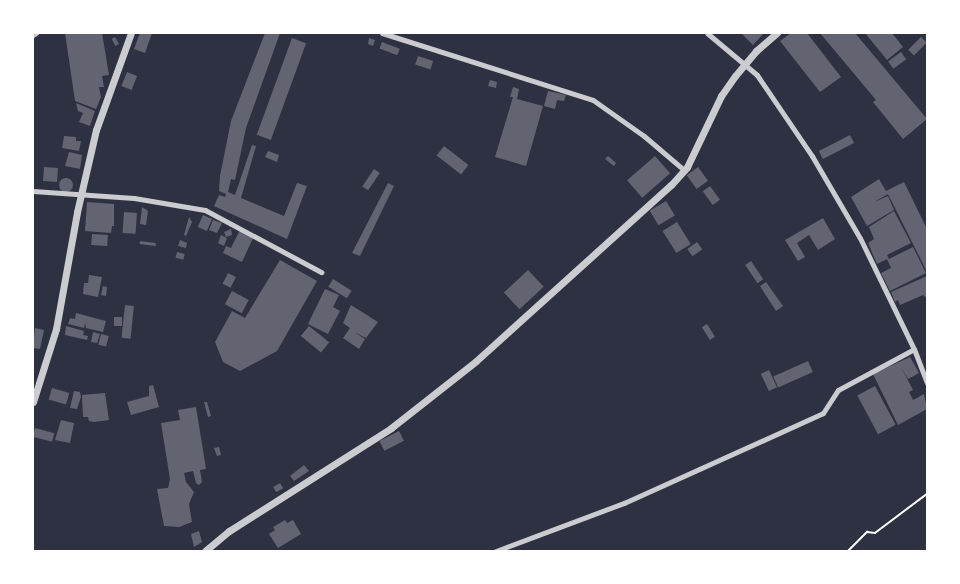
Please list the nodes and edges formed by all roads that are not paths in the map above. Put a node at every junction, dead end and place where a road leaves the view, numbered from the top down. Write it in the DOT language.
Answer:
graph roads {
  1 [pos="131,33"];
  2 [pos="382,33"];
  3 [pos="707,33"];
  4 [pos="777,33"];
  5 [pos="745,63"];
  6 [pos="684,170"];
  7 [pos="33,191"];
  8 [pos="81,195"];
  9 [pos="321,272"];
  10 [pos="914,349"];
  11 [pos="927,383"];
  12 [pos="33,402"];
  13 [pos="205,551"];
  14 [pos="496,551"];
  1 -- 8 [label="street"];
  2 -- 6 [label="street"];
  3 -- 5 [label="street"];
  4 -- 5 [label="street"];
  5 -- 6 [label="street"];
  5 -- 10 [label="street"];
  6 -- 13 [label="street"];
  7 -- 8 [label="street"];
  8 -- 9 [label="street"];
  8 -- 12 [label="street"];
  10 -- 11 [label="street"];
  10 -- 14 [label="street"];
}
